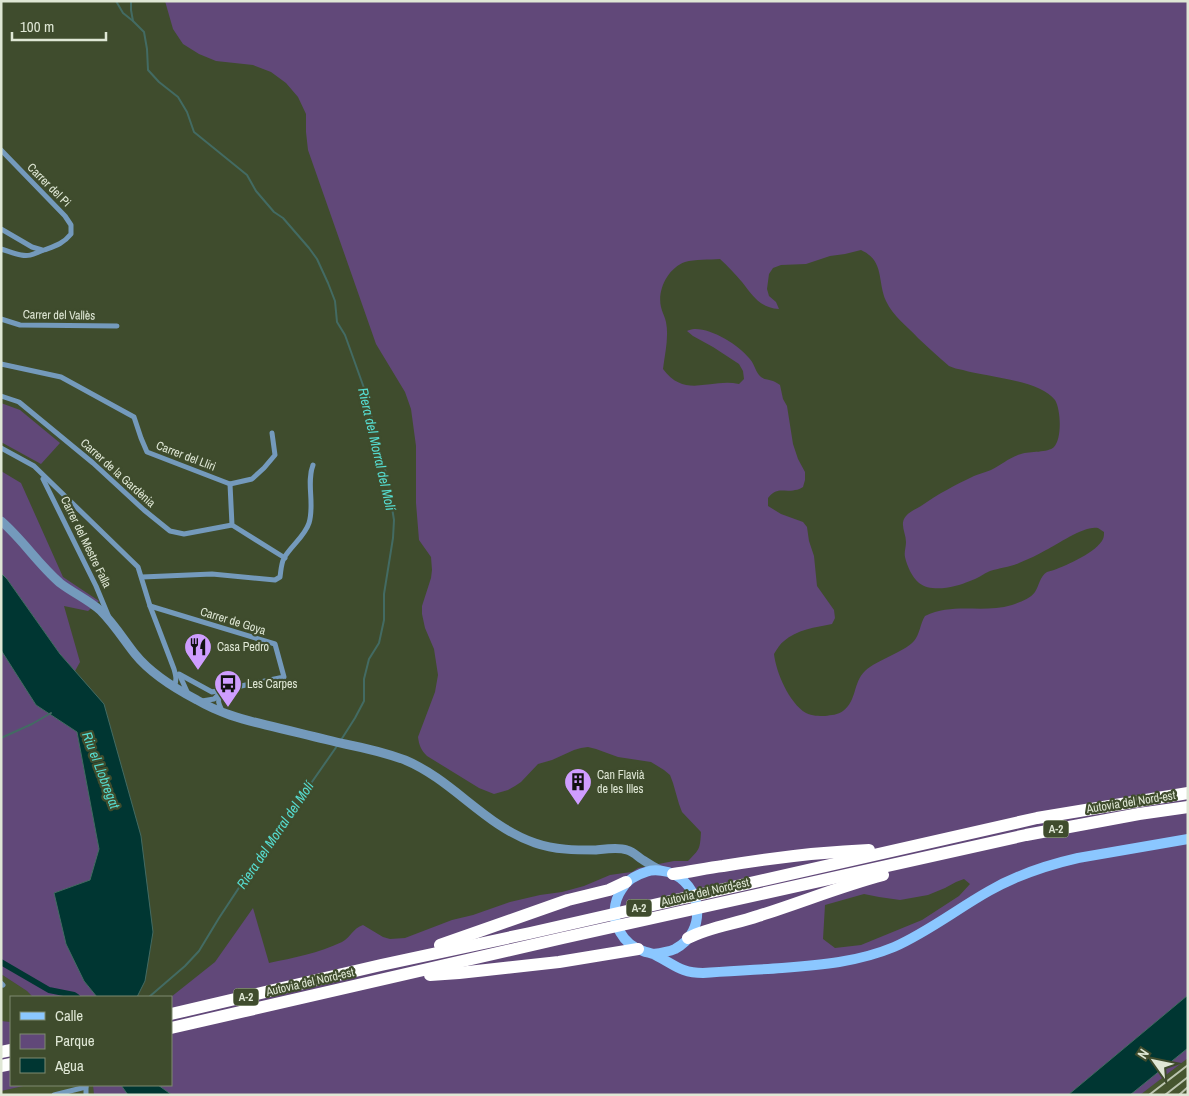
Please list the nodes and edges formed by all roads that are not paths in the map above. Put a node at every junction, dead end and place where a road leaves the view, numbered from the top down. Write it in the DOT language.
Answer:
graph roads {
  1 [pos="1,150"];
  2 [pos="1,229"];
  3 [pos="1,249"];
  4 [pos="42,250"];
  5 [pos="1,319"];
  6 [pos="117,326"];
  7 [pos="1,364"];
  8 [pos="1,396"];
  9 [pos="272,433"];
  10 [pos="1,448"];
  11 [pos="313,465"];
  12 [pos="41,474"];
  13 [pos="230,484"];
  14 [pos="1,521"];
  15 [pos="232,525"];
  16 [pos="284,558"];
  17 [pos="142,577"];
  18 [pos="150,606"];
  19 [pos="110,621"];
  20 [pos="174,669"];
  21 [pos="179,674"];
  22 [pos="174,687"];
  23 [pos="222,690"];
  24 [pos="189,696"];
  25 [pos="199,702"];
  26 [pos="224,714"];
  27 [pos="1188,793"];
  28 [pos="1188,807"];
  29 [pos="1188,839"];
  30 [pos="616,849"];
  31 [pos="896,850"];
  32 [pos="945,854"];
  33 [pos="660,870"];
  34 [pos="673,874"];
  35 [pos="630,880"];
  36 [pos="688,938"];
  37 [pos="633,945"];
  38 [pos="677,948"];
  39 [pos="653,954"];
  40 [pos="381,965"];
  41 [pos="680,969"];
  42 [pos="391,978"];
  43 [pos="172,1014"];
  44 [pos="172,1028"];
  45 [pos="86,1086"];
  46 [pos="54,1095"];
  47 [pos="86,1095"];
  1 -- 4 [label="street, Carrer del Pi"];
  2 -- 4 [label="street"];
  3 -- 4 [label="street, Carrer del Pi"];
  5 -- 6 [label="street, Carrer del Vallès"];
  7 -- 13 [label="street, Carrer del Lliri"];
  8 -- 15 [label="street, Carrer de la Gardènia"];
  9 -- 13 [label="street"];
  10 -- 12 [label="street"];
  11 -- 16 [label="street"];
  12 -- 17 [label="street"];
  12 -- 19 [label="street, Carrer del Mestre Falla"];
  13 -- 15 [label="street"];
  14 -- 19 [label="street"];
  15 -- 16 [label="street"];
  16 -- 17 [label="street"];
  17 -- 18 [label="street"];
  18 -- 20 [label="street"];
  18 -- 23 [label="street, Carrer de Goya"];
  19 -- 22 [label="street"];
  20 -- 21 [label="street"];
  20 -- 22 [label="street"];
  21 -- 23 [label="street, Carrer de Goya"];
  21 -- 24 [label="street"];
  22 -- 24 [label="street"];
  23 -- 25 [label="street, Carrer de Goya"];
  23 -- 26 [label="street"];
  24 -- 25 [label="street"];
  25 -- 26 [label="street"];
  26 -- 30 [label="street"];
  27 -- 31 [label="highway, Autovia del Nord-est / A-2"];
  28 -- 32 [label="highway, Autovia del Nord-est / A-2"];
  29 -- 41 [label="main road"];
  30 -- 33 [label="street"];
  30 -- 35 [label="street"];
  31 -- 34 [label="highway"];
  31 -- 40 [label="highway, Autovia del Nord-est / A-2"];
  32 -- 36 [label="highway"];
  32 -- 42 [label="highway, Autovia del Nord-est / A-2"];
  33 -- 34 [label="main road"];
  33 -- 35 [label="main road"];
  34 -- 36 [label="main road"];
  35 -- 37 [label="main road"];
  35 -- 40 [label="highway"];
  36 -- 38 [label="main road"];
  37 -- 39 [label="main road"];
  37 -- 42 [label="highway"];
  38 -- 39 [label="main road"];
  38 -- 41 [label="main road"];
  39 -- 41 [label="main road"];
  40 -- 43 [label="highway, Autovia del Nord-est / A-2"];
  42 -- 44 [label="highway, Autovia del Nord-est / A-2"];
  45 -- 46 [label="street"];
  45 -- 47 [label="street"];
}
